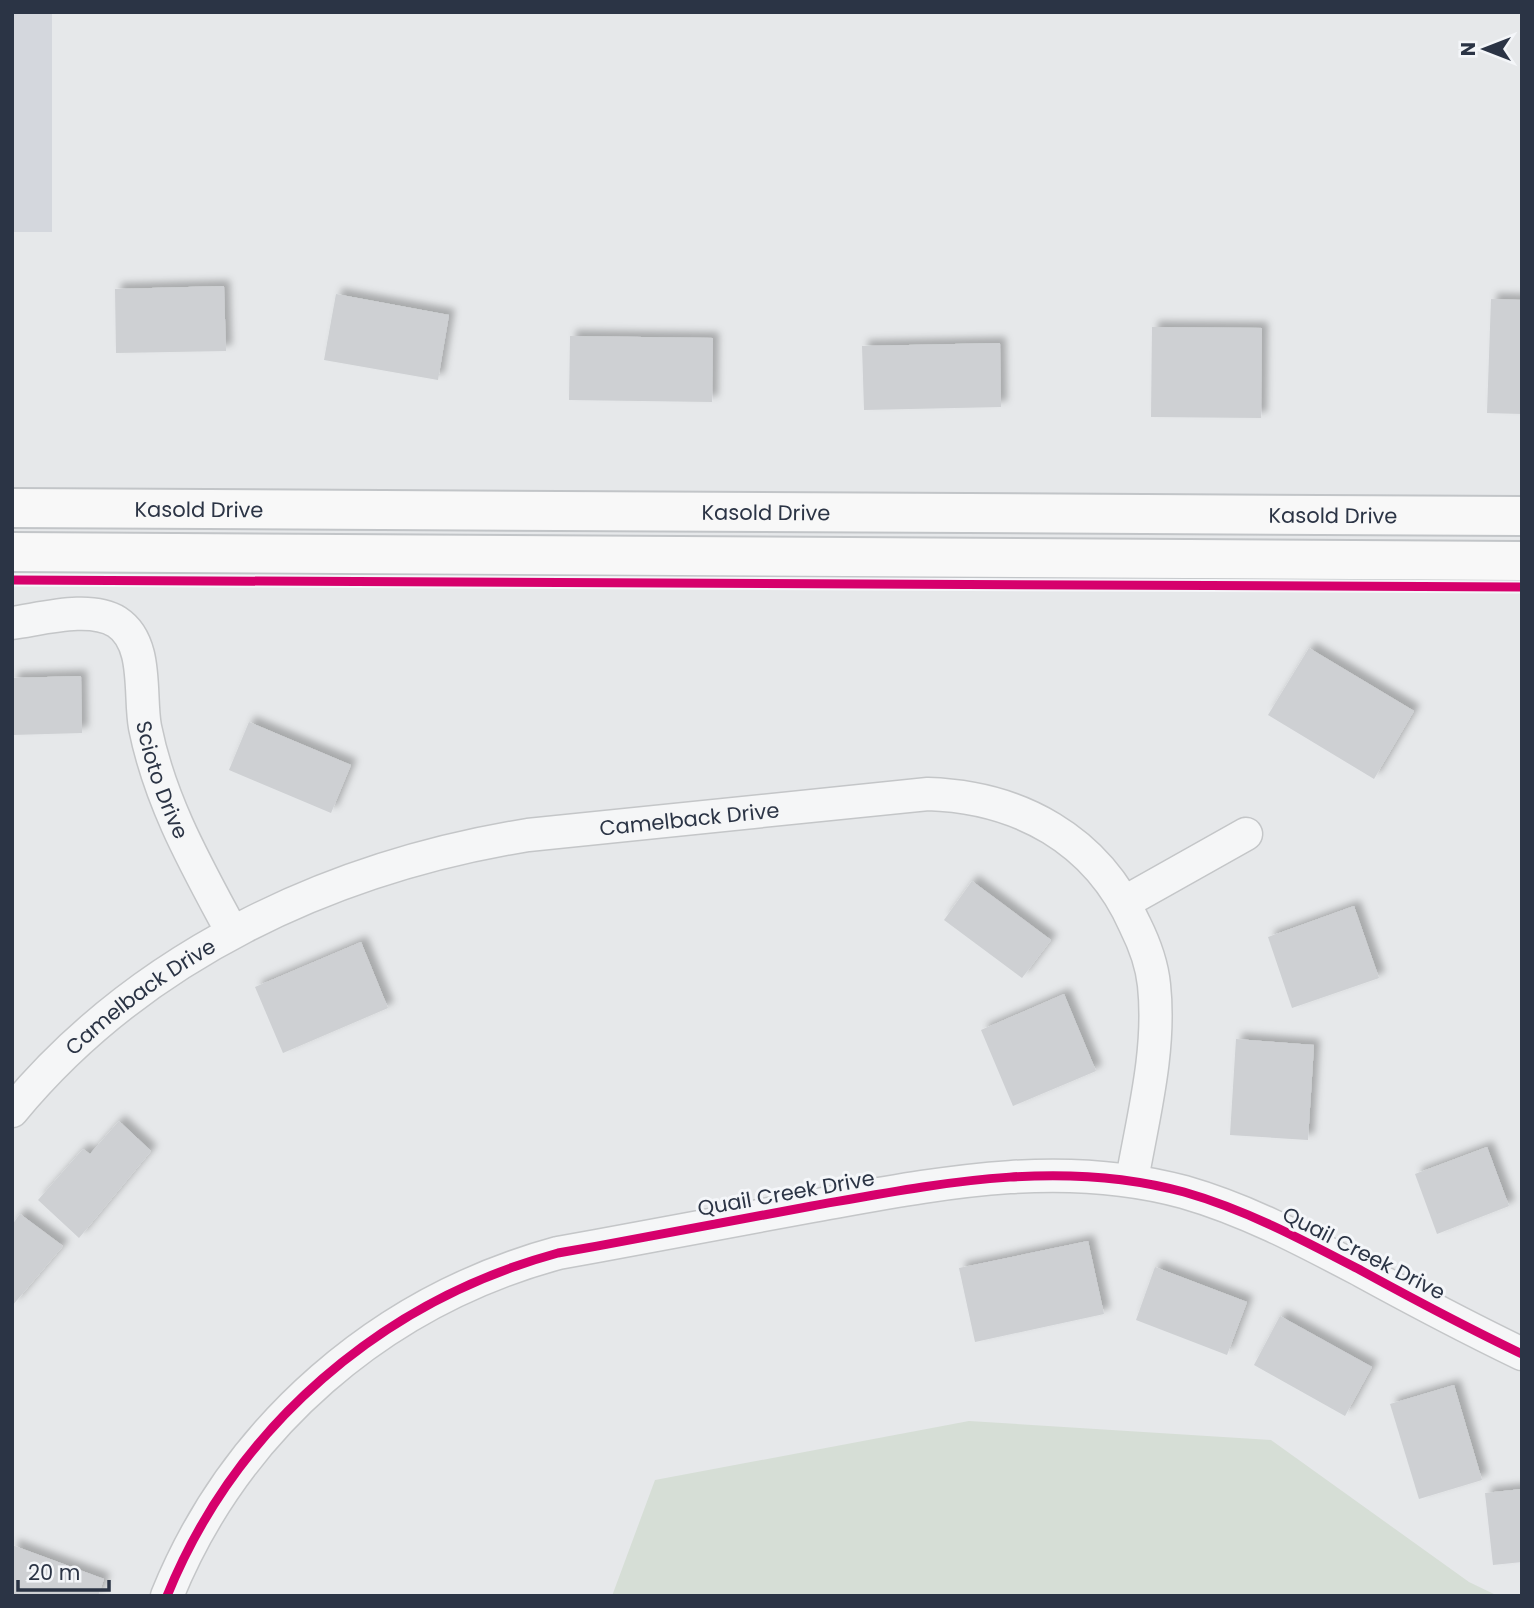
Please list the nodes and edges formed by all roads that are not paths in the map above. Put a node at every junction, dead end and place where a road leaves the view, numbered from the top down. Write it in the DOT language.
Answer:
graph roads {
  1 [pos="12,508"];
  2 [pos="1522,516"];
  3 [pos="12,552"];
  4 [pos="1522,561"];
  5 [pos="12,623"];
  6 [pos="1245,834"];
  7 [pos="1125,902"];
  8 [pos="232,932"];
  9 [pos="12,1111"];
  10 [pos="1132,1180"];
  11 [pos="1520,1350"];
  12 [pos="167,1596"];
  1 -- 2 [label="main road, Kasold Drive"];
  3 -- 4 [label="main road, Kasold Drive"];
  5 -- 8 [label="street, Scioto Drive"];
  6 -- 7 [label="street"];
  7 -- 8 [label="street, Camelback Drive"];
  7 -- 10 [label="street, Camelback Drive"];
  8 -- 9 [label="street, Camelback Drive"];
  10 -- 11 [label="street, Quail Creek Drive"];
  10 -- 12 [label="street, Quail Creek Drive"];
}
